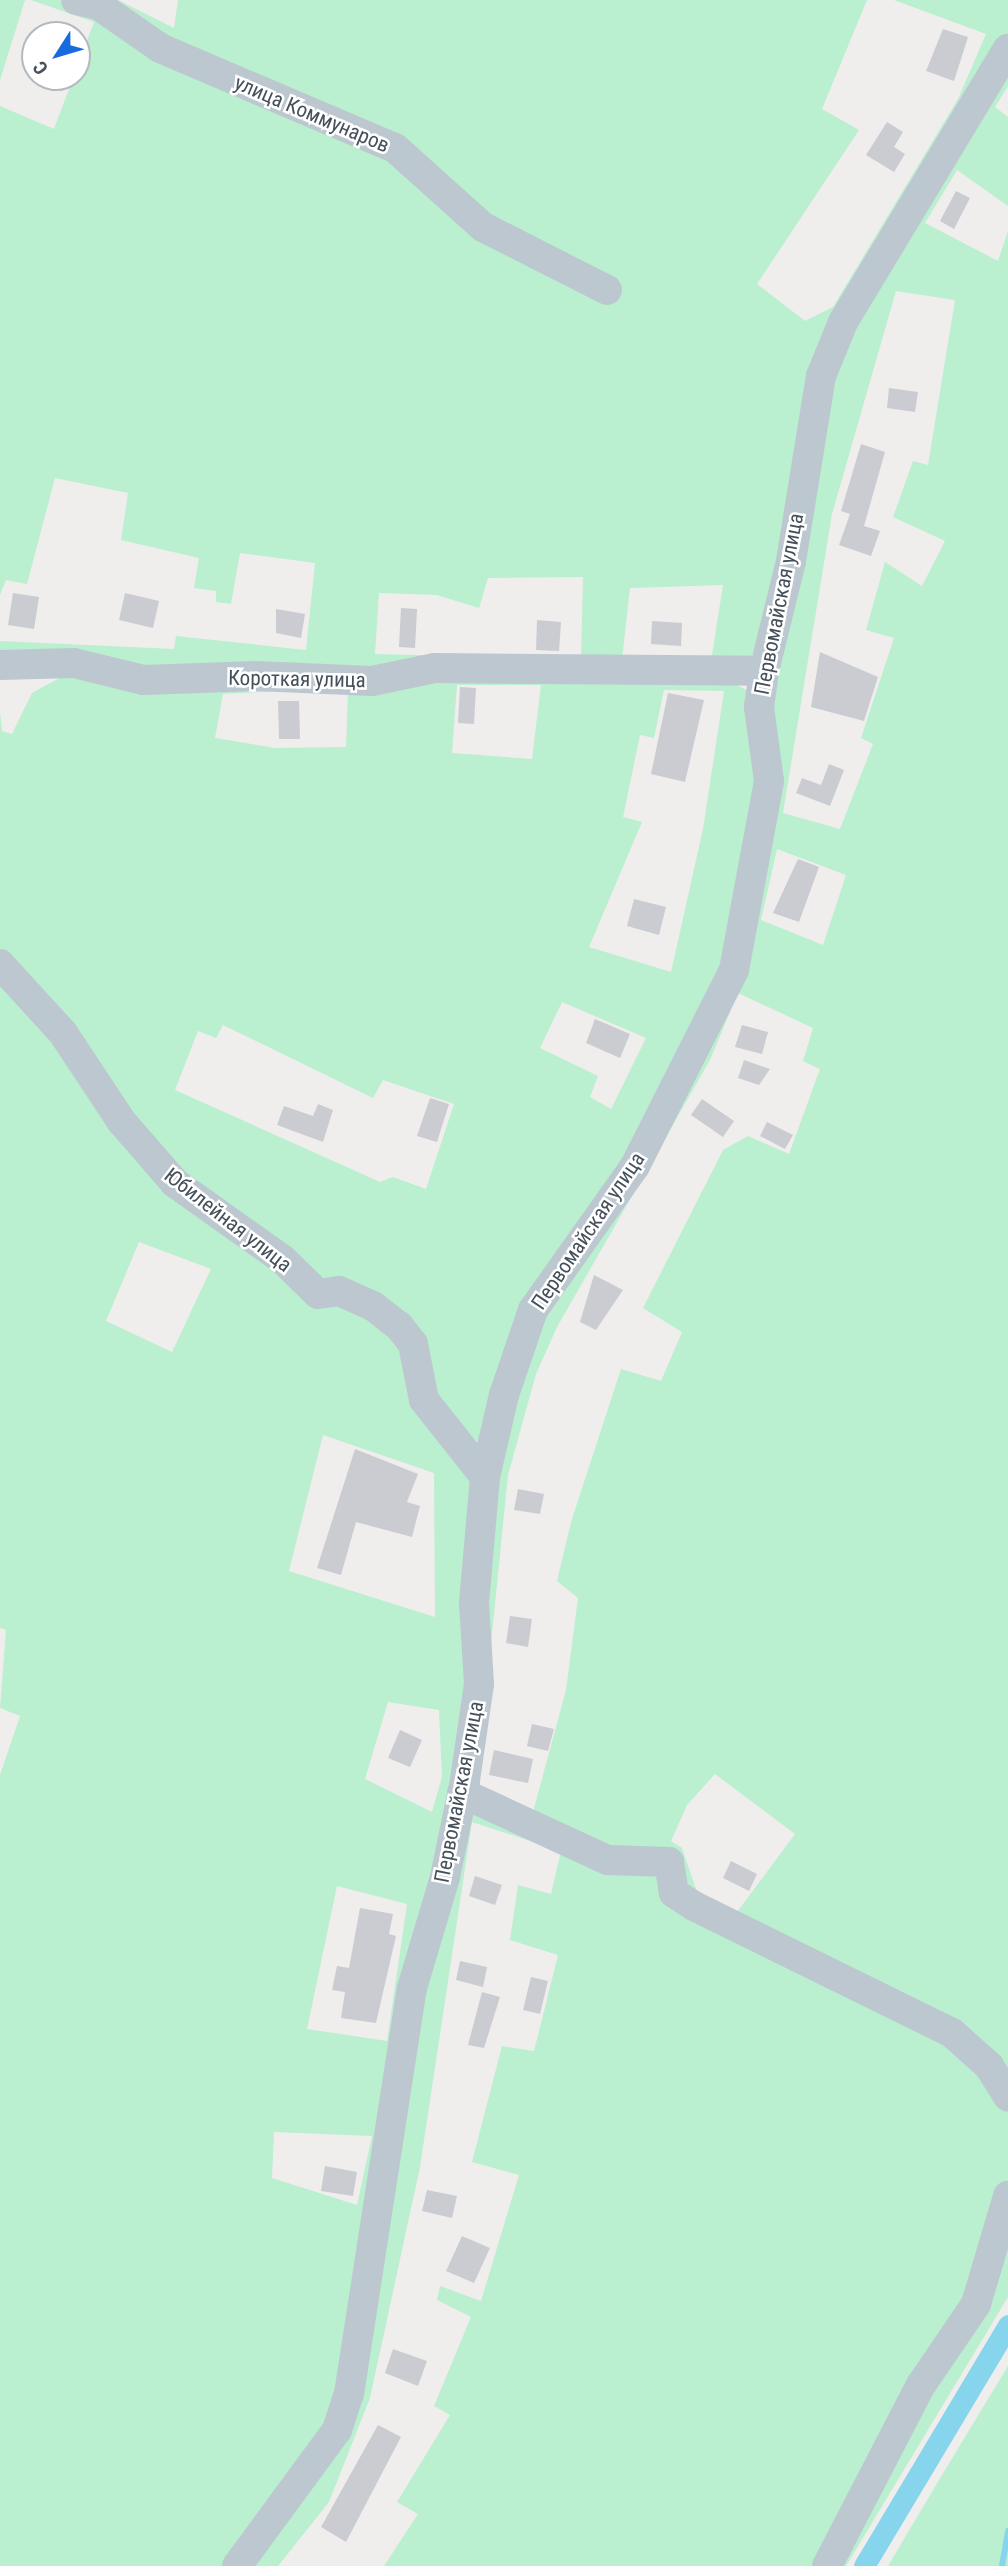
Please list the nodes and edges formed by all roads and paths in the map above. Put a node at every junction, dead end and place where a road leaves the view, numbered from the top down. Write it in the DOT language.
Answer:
graph roads {
  1 [pos="76,0"];
  2 [pos="1008,50"];
  3 [pos="607,290"];
  4 [pos="0,665"];
  5 [pos="764,671"];
  6 [pos="0,964"];
  7 [pos="485,1477"];
  8 [pos="462,1793"];
  9 [pos="1008,2096"];
  10 [pos="1008,2196"];
  11 [pos="237,2566"];
  12 [pos="827,2566"];
  1 -- 3 [label="street, улица Коммунаров"];
  2 -- 5 [label="street, Первомайская улица"];
  4 -- 5 [label="street, Короткая улица"];
  5 -- 7 [label="street, Первомайская улица"];
  6 -- 7 [label="street, Юбилейная улица"];
  7 -- 8 [label="street, Первомайская улица"];
  8 -- 9 [label="street"];
  8 -- 11 [label="street, Первомайская улица"];
  10 -- 12 [label="street"];
}
